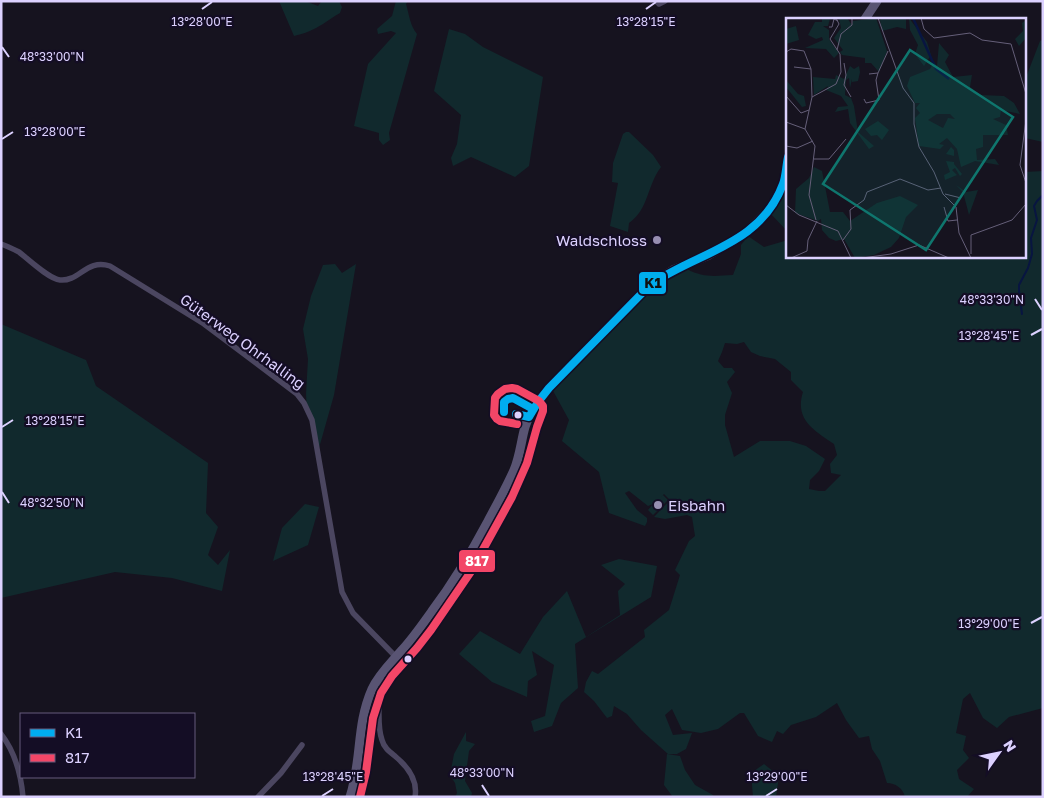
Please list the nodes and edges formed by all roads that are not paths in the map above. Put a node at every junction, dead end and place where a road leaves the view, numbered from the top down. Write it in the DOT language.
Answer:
graph roads {
  1 [pos="656,1"];
  2 [pos="665,1"];
  3 [pos="877,1"];
  4 [pos="866,18"];
  5 [pos="786,168"];
  6 [pos="1,244"];
  7 [pos="396,657"];
  8 [pos="380,675"];
  9 [pos="1,734"];
  10 [pos="302,745"];
  11 [pos="20,775"];
  12 [pos="21,778"];
  13 [pos="23,797"];
  14 [pos="258,797"];
  15 [pos="350,797"];
  16 [pos="415,797"];
  1 -- 2 [label="street"];
  3 -- 4 [label="main road"];
  5 -- 7 [label="main road"];
  6 -- 7 [label="street, Güterweg Ohrhalling"];
  7 -- 8 [label="main road"];
  8 -- 15 [label="main road"];
  8 -- 16 [label="street"];
  9 -- 11 [label="street"];
  10 -- 14 [label="street"];
  12 -- 13 [label="street"];
}
